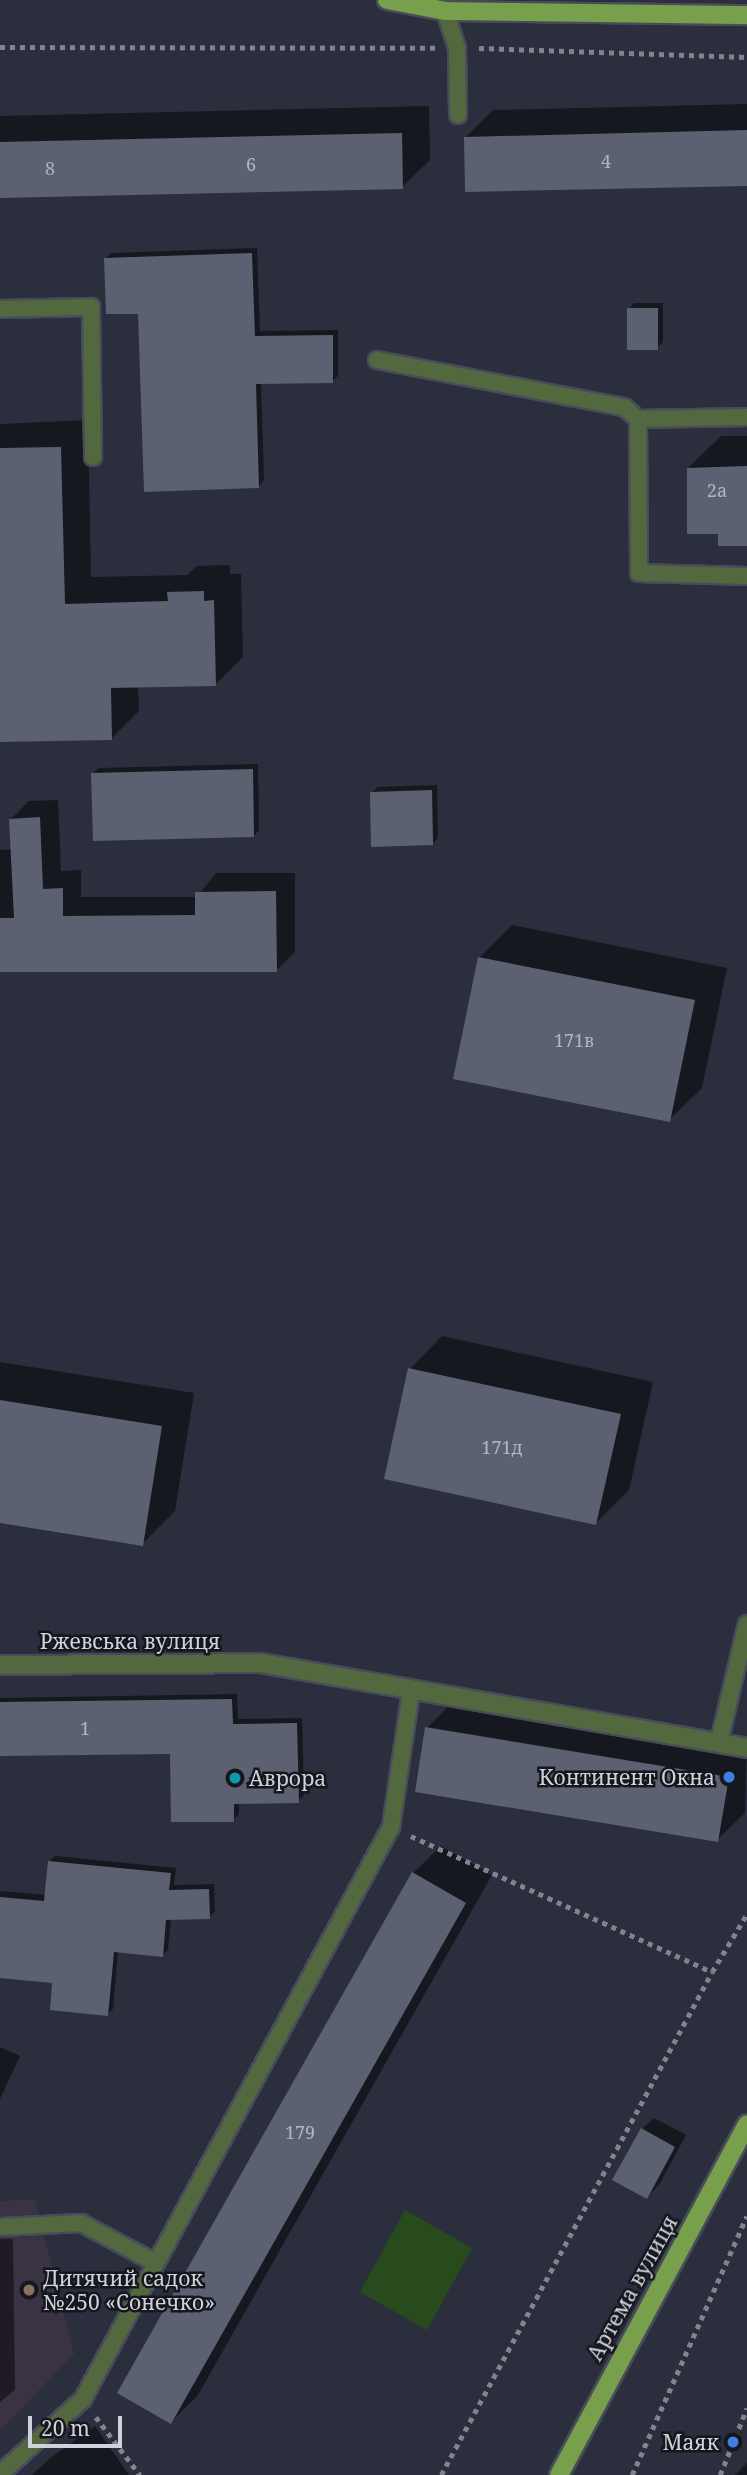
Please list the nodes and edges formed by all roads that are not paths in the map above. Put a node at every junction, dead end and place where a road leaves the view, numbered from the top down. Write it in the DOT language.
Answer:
graph roads {
  1 [pos="387,0"];
  2 [pos="445,11"];
  3 [pos="747,15"];
  4 [pos="458,115"];
  5 [pos="0,309"];
  6 [pos="377,360"];
  7 [pos="747,417"];
  8 [pos="638,419"];
  9 [pos="93,457"];
  10 [pos="747,576"];
  11 [pos="747,1624"];
  12 [pos="0,1665"];
  13 [pos="411,1691"];
  14 [pos="719,1742"];
  15 [pos="747,1748"];
  16 [pos="747,2124"];
  17 [pos="1,2227"];
  18 [pos="156,2263"];
  19 [pos="0,2474"];
  20 [pos="559,2475"];
  1 -- 2 [label="main road"];
  2 -- 3 [label="main road"];
  2 -- 4 [label="lane"];
  5 -- 9 [label="lane"];
  6 -- 8 [label="lane"];
  7 -- 8 [label="lane"];
  8 -- 10 [label="lane"];
  11 -- 14 [label="lane"];
  12 -- 13 [label="street, Ржевська вулиця"];
  13 -- 14 [label="street, Ржевська вулиця"];
  13 -- 18 [label="lane"];
  14 -- 15 [label="street, Ржевська вулиця"];
  16 -- 20 [label="main road, Артема вулиця"];
  17 -- 18 [label="lane"];
  18 -- 19 [label="lane"];
}
